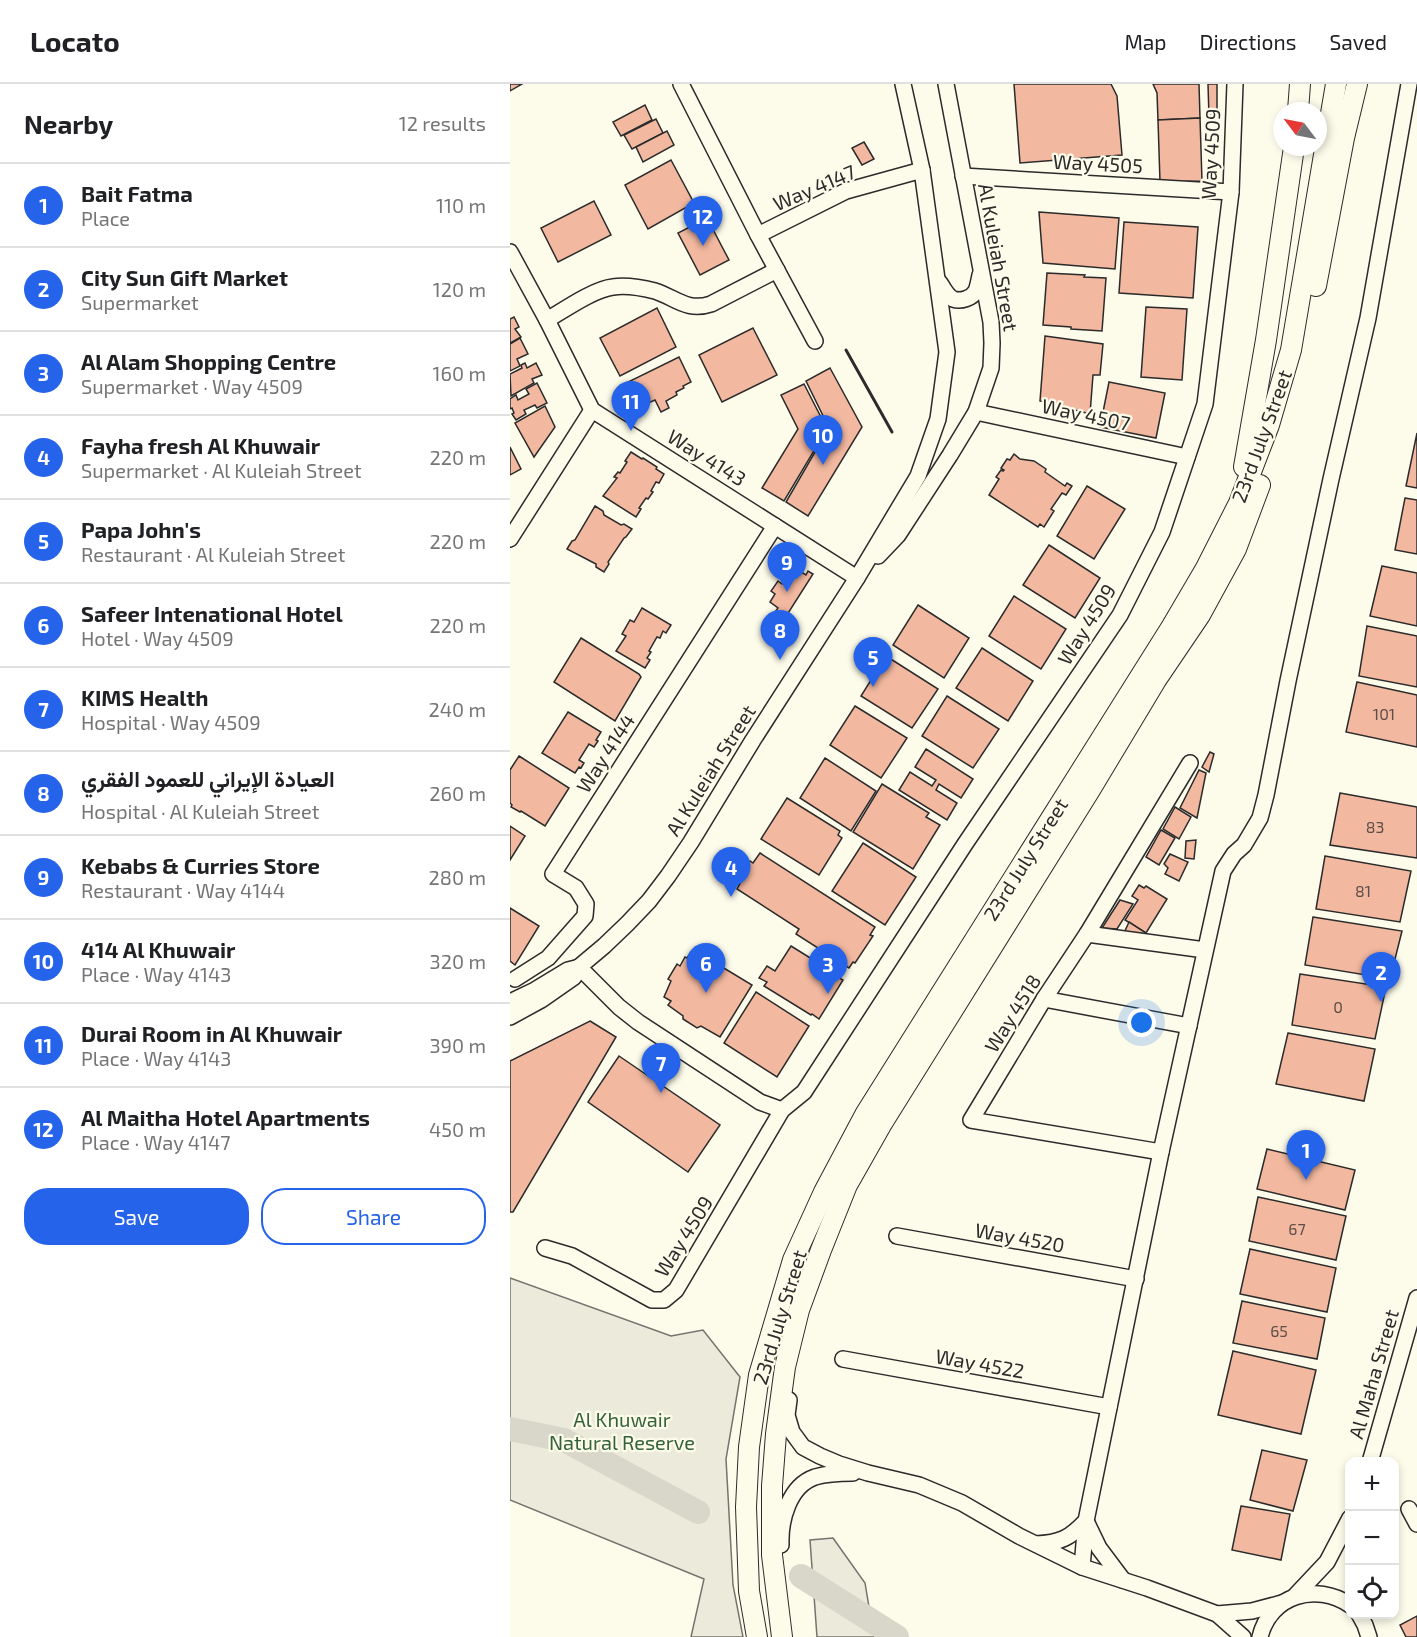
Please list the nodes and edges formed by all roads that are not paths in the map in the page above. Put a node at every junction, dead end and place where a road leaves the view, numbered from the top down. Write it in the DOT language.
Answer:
graph roads {
  1 [pos="681,84"];
  2 [pos="1235,84"];
  3 [pos="1300,84"];
  4 [pos="1336,84"];
  5 [pos="1357,84"];
  6 [pos="1409,84"];
  7 [pos="945,86"];
  8 [pos="906,89"];
  9 [pos="1299,102"];
  10 [pos="1293,156"];
  11 [pos="922,170"];
  12 [pos="963,176"];
  13 [pos="1231,192"];
  14 [pos="758,235"];
  15 [pos="510,252"];
  16 [pos="777,270"];
  17 [pos="981,274"];
  18 [pos="937,278"];
  19 [pos="547,320"];
  20 [pos="815,341"];
  21 [pos="592,410"];
  22 [pos="976,412"];
  23 [pos="1187,457"];
  24 [pos="1239,503"];
  25 [pos="775,526"];
  26 [pos="510,539"];
  27 [pos="857,578"];
  28 [pos="1190,763"];
  29 [pos="1087,934"];
  30 [pos="1205,950"];
  31 [pos="579,967"];
  32 [pos="514,979"];
  33 [pos="1044,999"];
  34 [pos="510,1002"];
  35 [pos="510,1017"];
  36 [pos="1189,1026"];
  37 [pos="782,1110"];
  38 [pos="1161,1152"];
  39 [pos="897,1236"];
  40 [pos="546,1248"];
  41 [pos="820,1250"];
  42 [pos="1136,1279"];
  43 [pos="1417,1299"];
  44 [pos="843,1359"];
  45 [pos="1109,1407"];
  46 [pos="1371,1457"];
  47 [pos="868,1473"];
  48 [pos="1409,1509"];
  49 [pos="1086,1521"];
  50 [pos="1417,1524"];
  51 [pos="1345,1528"];
  52 [pos="1036,1544"];
  53 [pos="1082,1567"];
  54 [pos="1123,1580"];
  55 [pos="1289,1600"];
  56 [pos="1345,1602"];
  57 [pos="1217,1614"];
  58 [pos="1362,1619"];
  59 [pos="757,1637"];
  60 [pos="782,1637"];
  61 [pos="1243,1637"];
  62 [pos="1260,1637"];
  63 [pos="1370,1637"];
  1 -- 14 [label="street, Way 4147"];
  2 -- 13 [label="street, Way 4509"];
  3 -- 9 [label="main road"];
  4 -- 24 [label="main road, 23rd July Street"];
  5 -- 41 [label="main road, 23rd July Street"];
  6 -- 30 [label="street"];
  7 -- 12 [label="street, Al Kuleiah Street"];
  8 -- 11 [label="street, Al Kuleiah Street"];
  10 -- 24 [label="main road"];
  11 -- 14 [label="street, Way 4147"];
  11 -- 18 [label="street, Al Kuleiah Street"];
  12 -- 13 [label="street, Way 4505"];
  12 -- 17 [label="street, Al Kuleiah Street"];
  13 -- 23 [label="street, Way 4509"];
  14 -- 16 [label="street, Way 4147"];
  15 -- 19 [label="street"];
  16 -- 19 [label="street"];
  16 -- 20 [label="street, Way 4147"];
  17 -- 18 [label="street"];
  17 -- 22 [label="street, Al Kuleiah Street"];
  18 -- 27 [label="street, Al Kuleiah Street"];
  19 -- 21 [label="street"];
  21 -- 25 [label="street, Way 4143"];
  21 -- 26 [label="street"];
  22 -- 23 [label="street, Way 4507"];
  22 -- 27 [label="street, Al Kuleiah Street"];
  23 -- 37 [label="street, Way 4509"];
  24 -- 59 [label="main road, 23rd July Street"];
  25 -- 27 [label="street, Way 4143"];
  25 -- 32 [label="street, Way 4144"];
  27 -- 31 [label="street, Al Kuleiah Street"];
  28 -- 29 [label="street, Way 4518"];
  29 -- 30 [label="street"];
  29 -- 33 [label="street, Way 4518"];
  30 -- 36 [label="street"];
  31 -- 34 [label="street, Al Kuleiah Street"];
  31 -- 35 [label="street, Al Kuleiah Street"];
  31 -- 37 [label="street"];
  33 -- 36 [label="street"];
  33 -- 38 [label="street, Way 4518"];
  36 -- 38 [label="street"];
  37 -- 40 [label="street, Way 4509"];
  38 -- 42 [label="street"];
  39 -- 42 [label="street, Way 4520"];
  41 -- 47 [label="street"];
  41 -- 60 [label="main road, 23rd July Street"];
  42 -- 45 [label="street"];
  43 -- 46 [label="street, Al Maha Street"];
  44 -- 45 [label="street, Way 4522"];
  45 -- 49 [label="street"];
  47 -- 52 [label="street"];
  47 -- 60 [label="street"];
  48 -- 50 [label="street"];
  49 -- 52 [label="street"];
  49 -- 53 [label="street"];
  49 -- 54 [label="street"];
  51 -- 55 [label="street"];
  52 -- 53 [label="street"];
  53 -- 54 [label="street"];
  54 -- 57 [label="street"];
  55 -- 56 [label="street"];
  55 -- 57 [label="street"];
  55 -- 62 [label="street"];
  57 -- 61 [label="street"];
  58 -- 63 [label="street"];
}
